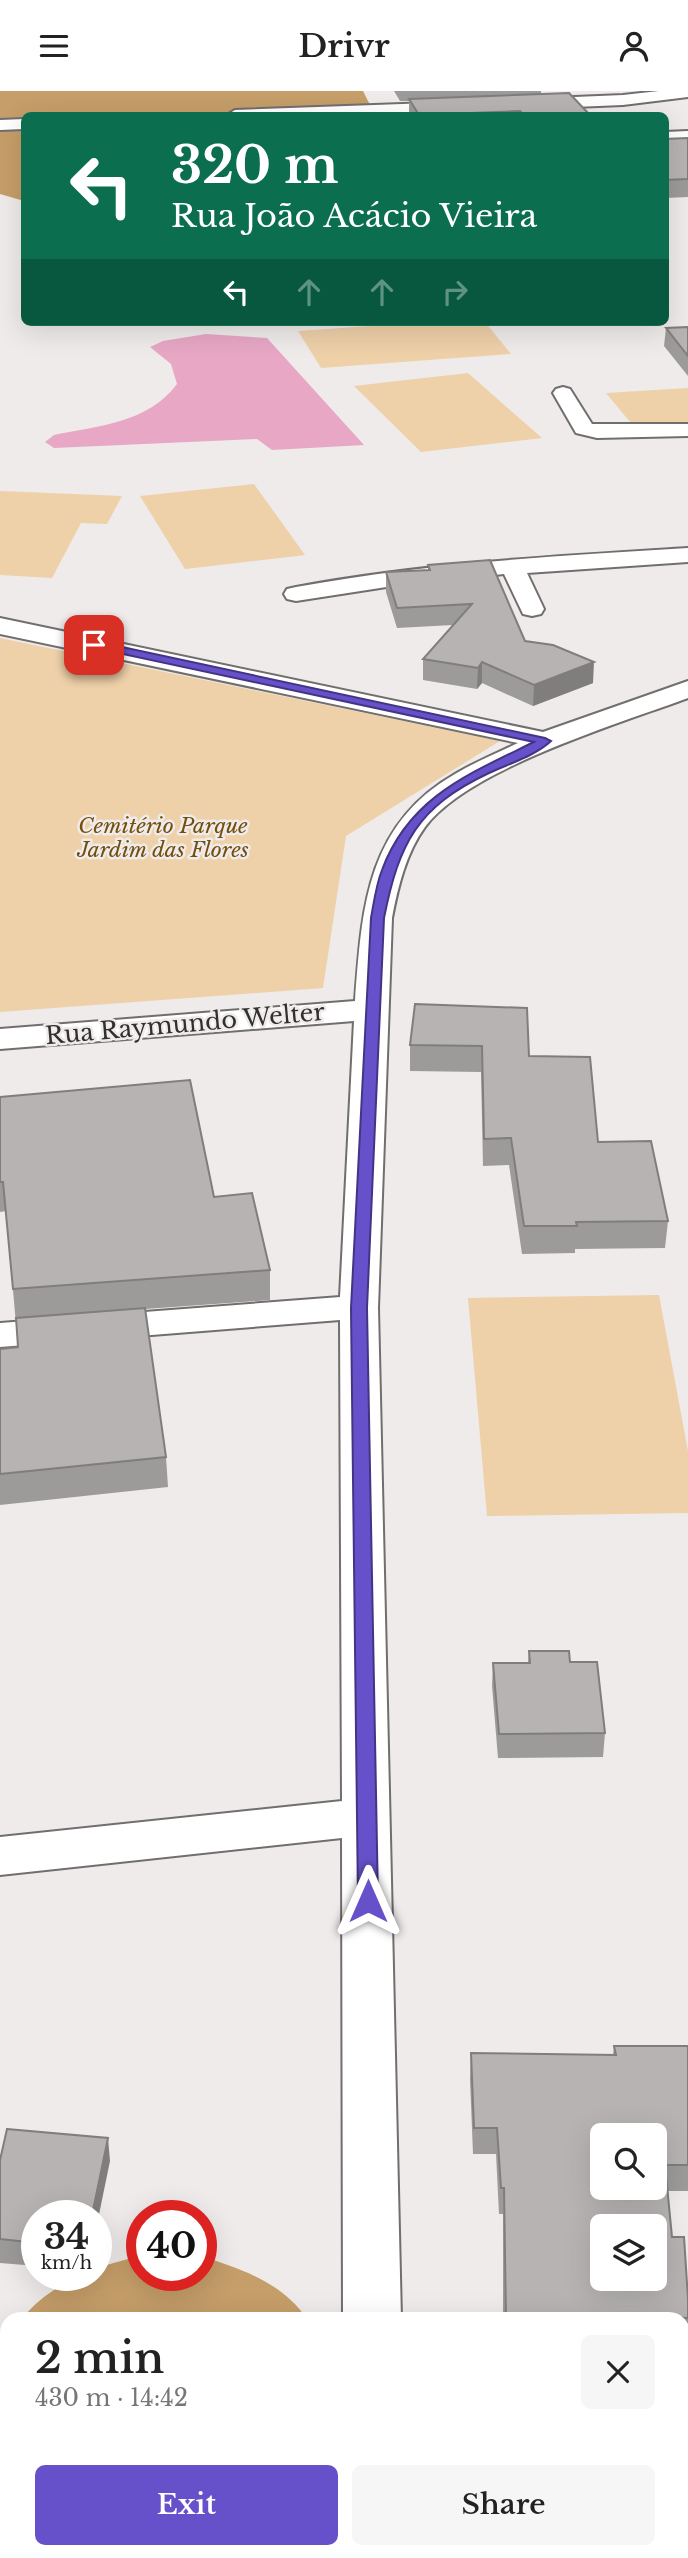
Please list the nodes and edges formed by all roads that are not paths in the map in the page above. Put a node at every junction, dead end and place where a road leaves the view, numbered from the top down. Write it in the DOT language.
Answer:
graph roads {
  1 [pos="688,92"];
  2 [pos="512,104"];
  3 [pos="471,106"];
  4 [pos="314,112"];
  5 [pos="21,124"];
  6 [pos="0,125"];
  7 [pos="688,136"];
  8 [pos="669,137"];
  9 [pos="563,393"];
  10 [pos="688,430"];
  11 [pos="688,555"];
  12 [pos="512,566"];
  13 [pos="296,594"];
  14 [pos="532,609"];
  15 [pos="0,626"];
  16 [pos="688,689"];
  17 [pos="545,741"];
  18 [pos="371,1010"];
  19 [pos="0,1039"];
  20 [pos="359,1308"];
  21 [pos="0,1335"];
  22 [pos="367,1817"];
  23 [pos="0,1856"];
  24 [pos="372,2312"];
  1 -- 2 [label="street"];
  3 -- 4 [label="street"];
  5 -- 6 [label="street"];
  7 -- 8 [label="street"];
  9 -- 10 [label="street"];
  11 -- 12 [label="street"];
  12 -- 13 [label="street"];
  12 -- 14 [label="street"];
  15 -- 17 [label="street"];
  16 -- 17 [label="street"];
  17 -- 18 [label="street"];
  18 -- 19 [label="street, Rua Raymundo Welter"];
  18 -- 20 [label="street"];
  20 -- 21 [label="street"];
  20 -- 22 [label="street"];
  22 -- 23 [label="street"];
  22 -- 24 [label="street"];
}
